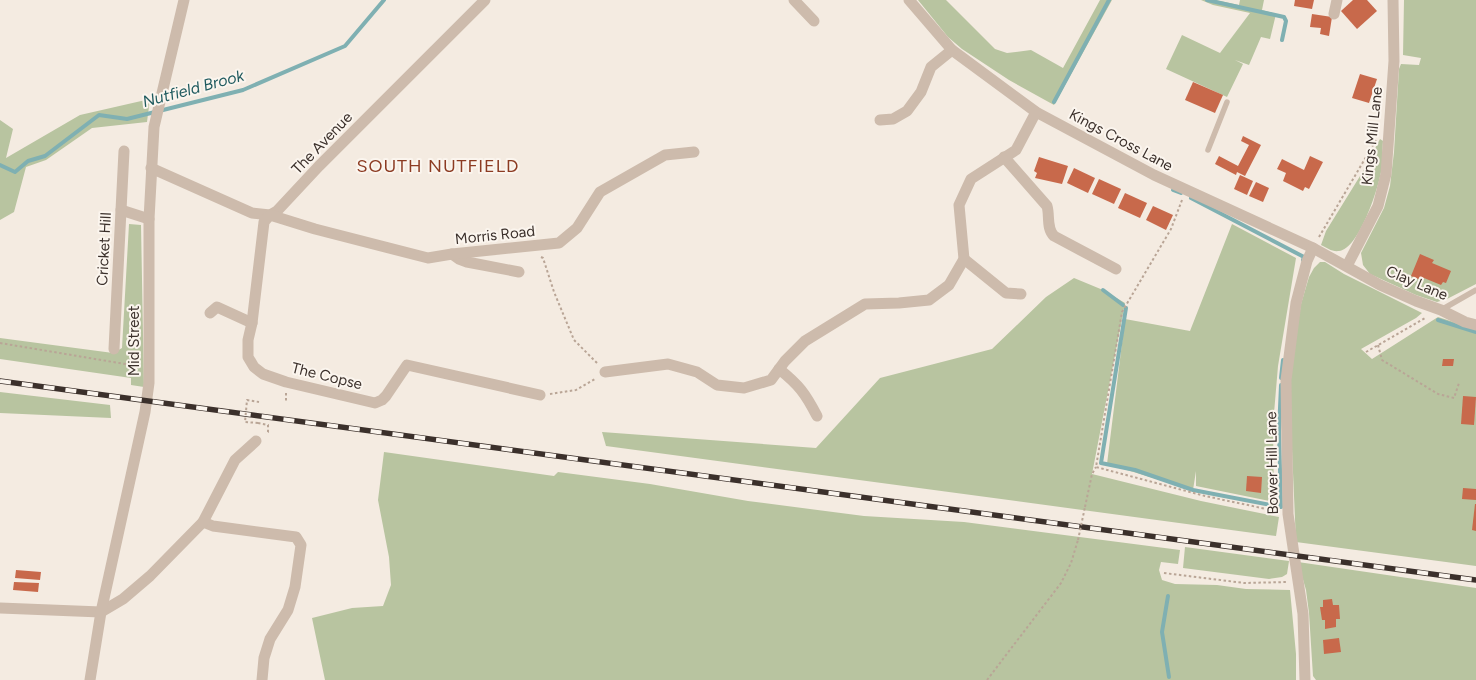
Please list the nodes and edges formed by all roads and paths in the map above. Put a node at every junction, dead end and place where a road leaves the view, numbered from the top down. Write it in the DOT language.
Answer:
graph roads {
  1 [pos="184,0"];
  2 [pos="485,0"];
  3 [pos="794,0"];
  4 [pos="909,0"];
  5 [pos="1337,0"];
  6 [pos="1393,0"];
  7 [pos="1334,14"];
  8 [pos="814,21"];
  9 [pos="952,50"];
  10 [pos="1227,102"];
  11 [pos="1036,112"];
  12 [pos="880,120"];
  13 [pos="1377,138"];
  14 [pos="1208,150"];
  15 [pos="124,151"];
  16 [pos="694,152"];
  17 [pos="1004,157"];
  18 [pos="151,168"];
  19 [pos="1186,190"];
  20 [pos="121,210"];
  21 [pos="270,215"];
  22 [pos="149,219"];
  23 [pos="527,246"];
  24 [pos="1313,248"];
  25 [pos="452,254"];
  26 [pos="964,259"];
  27 [pos="1347,266"];
  28 [pos="1116,269"];
  29 [pos="519,272"];
  30 [pos="1476,290"];
  31 [pos="1021,294"];
  32 [pos="1441,310"];
  33 [pos="210,313"];
  34 [pos="252,323"];
  35 [pos="1476,325"];
  36 [pos="0,343"];
  37 [pos="1378,345"];
  38 [pos="114,349"];
  39 [pos="1366,352"];
  40 [pos="150,369"];
  41 [pos="779,370"];
  42 [pos="605,372"];
  43 [pos="1459,383"];
  44 [pos="540,395"];
  45 [pos="260,402"];
  46 [pos="817,416"];
  47 [pos="258,423"];
  48 [pos="256,441"];
  49 [pos="1096,468"];
  50 [pos="1288,514"];
  51 [pos="203,522"];
  52 [pos="1164,572"];
  53 [pos="1297,579"];
  54 [pos="0,608"];
  55 [pos="101,612"];
  56 [pos="90,680"];
  57 [pos="262,680"];
  58 [pos="987,680"];
  59 [pos="1305,680"];
  1 -- 18 [label="street, Mid Street"];
  2 -- 21 [label="street, The Avenue"];
  3 -- 8 [label="street"];
  4 -- 9 [label="street, Kings Cross Lane"];
  5 -- 7 [label="street"];
  6 -- 27 [label="street, Kings Mill Lane"];
  9 -- 11 [label="street, Kings Cross Lane"];
  9 -- 12 [label="street"];
  10 -- 14 [label="lane"];
  11 -- 17 [label="street"];
  11 -- 19 [label="street, Kings Cross Lane"];
  13 -- 24 [label="path"];
  15 -- 20 [label="street, Cricket Hill"];
  16 -- 23 [label="street, Morris Road"];
  17 -- 26 [label="street"];
  17 -- 28 [label="street"];
  18 -- 21 [label="street"];
  18 -- 22 [label="street, Mid Street"];
  19 -- 24 [label="street, Kings Cross Lane"];
  19 -- 49 [label="path"];
  20 -- 22 [label="street"];
  20 -- 38 [label="street, Cricket Hill"];
  21 -- 25 [label="street, Morris Road"];
  21 -- 34 [label="street"];
  22 -- 40 [label="street, Mid Street"];
  23 -- 25 [label="street, Morris Road"];
  23 -- 42 [label="path"];
  24 -- 27 [label="street, Kings Cross Lane"];
  24 -- 50 [label="street, Bower Hill Lane"];
  25 -- 29 [label="street"];
  26 -- 31 [label="street"];
  26 -- 41 [label="street"];
  27 -- 32 [label="street, Clay Lane"];
  30 -- 32 [label="lane"];
  32 -- 35 [label="street, Clay Lane"];
  32 -- 37 [label="path"];
  33 -- 34 [label="street"];
  34 -- 44 [label="street, The Copse"];
  36 -- 40 [label="path"];
  37 -- 39 [label="path"];
  37 -- 43 [label="path"];
  40 -- 55 [label="street, Mid Street"];
  41 -- 42 [label="street"];
  41 -- 46 [label="street"];
  42 -- 44 [label="path"];
  45 -- 47 [label="path, bridge"];
  48 -- 51 [label="street"];
  49 -- 50 [label="path"];
  49 -- 58 [label="path, bridge"];
  50 -- 53 [label="street, Bower Hill Lane"];
  51 -- 55 [label="street"];
  51 -- 57 [label="street"];
  52 -- 53 [label="path"];
  53 -- 59 [label="street, Bower Hill Lane"];
  54 -- 55 [label="street"];
  55 -- 56 [label="street, Mid Street"];
}
